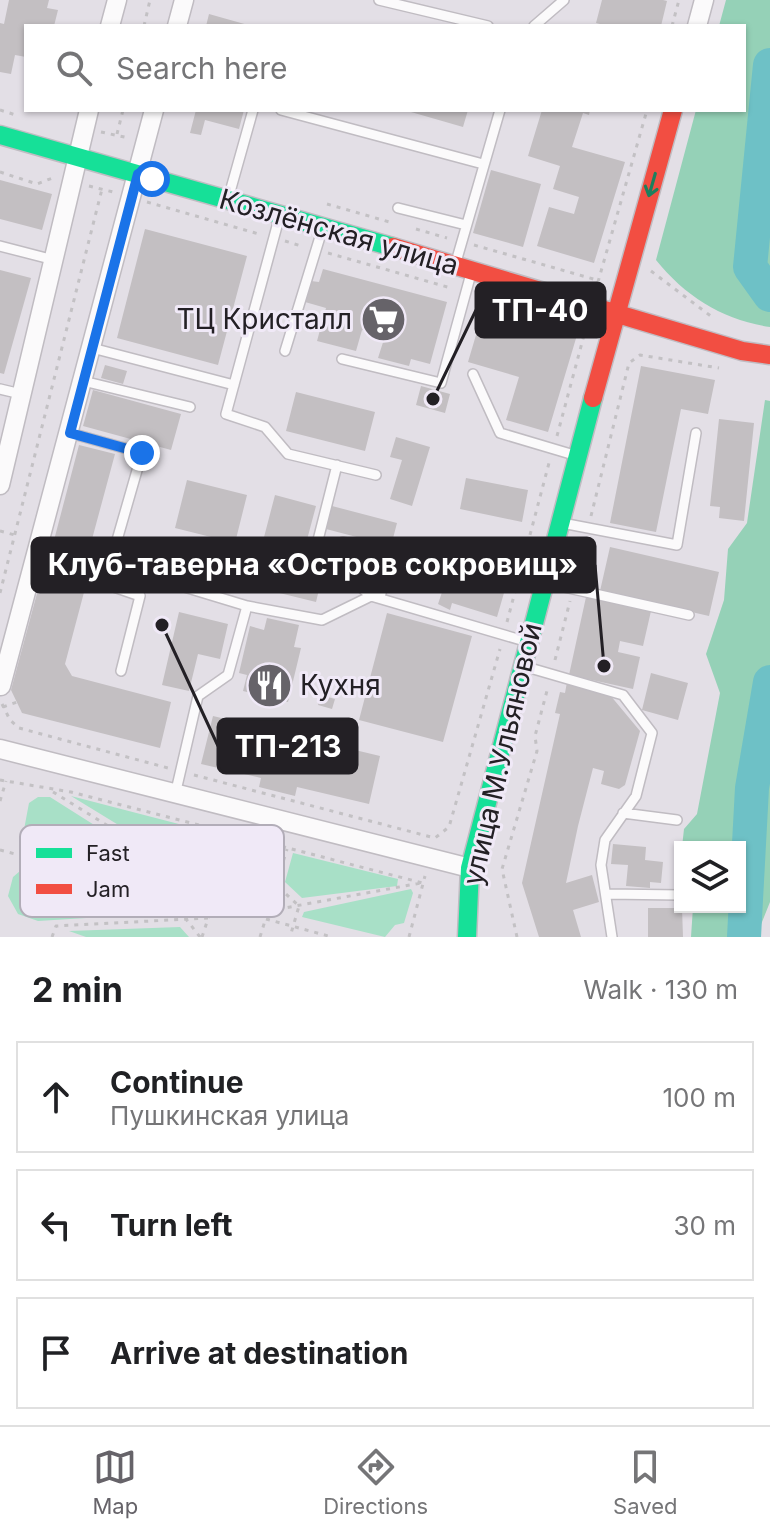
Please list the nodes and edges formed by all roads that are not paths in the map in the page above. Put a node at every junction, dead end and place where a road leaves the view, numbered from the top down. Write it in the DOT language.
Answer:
graph roads {
  1 [pos="117,0"];
  2 [pos="184,0"];
  3 [pos="379,0"];
  4 [pos="564,0"];
  5 [pos="704,0"];
  6 [pos="111,24"];
  7 [pos="178,24"];
  8 [pos="480,24"];
  9 [pos="536,24"];
  10 [pos="698,24"];
  11 [pos="153,112"];
  12 [pos="252,112"];
  13 [pos="288,112"];
  14 [pos="499,112"];
  15 [pos="672,112"];
  16 [pos="86,119"];
  17 [pos="0,135"];
  18 [pos="78,156"];
  19 [pos="483,164"];
  20 [pos="138,174"];
  21 [pos="228,200"];
  22 [pos="398,208"];
  23 [pos="280,215"];
  24 [pos="466,225"];
  25 [pos="323,227"];
  26 [pos="0,246"];
  27 [pos="54,260"];
  28 [pos="464,268"];
  29 [pos="617,311"];
  30 [pos="92,348"];
  31 [pos="285,351"];
  32 [pos="770,355"];
  33 [pos="342,359"];
  34 [pos="473,374"];
  35 [pos="83,381"];
  36 [pos="234,385"];
  37 [pos="0,389"];
  38 [pos="21,394"];
  39 [pos="190,407"];
  40 [pos="70,433"];
  41 [pos="696,433"];
  42 [pos="577,456"];
  43 [pos="337,465"];
  44 [pos="376,475"];
  45 [pos="0,485"];
  46 [pos="559,522"];
  47 [pos="343,542"];
  48 [pos="37,553"];
  49 [pos="111,561"];
  50 [pos="93,568"];
  51 [pos="543,582"];
  52 [pos="375,597"];
  53 [pos="247,606"];
  54 [pos="689,615"];
  55 [pos="528,642"];
  56 [pos="522,665"];
  57 [pos="121,671"];
  58 [pos="1,693"];
  59 [pos="0,749"];
  60 [pos="175,797"];
  61 [pos="623,813"];
  62 [pos="677,820"];
  63 [pos="470,868"];
  64 [pos="607,894"];
  65 [pos="674,895"];
  66 [pos="467,937"];
  67 [pos="612,937"];
  1 -- 6 [label="street"];
  2 -- 7 [label="street"];
  3 -- 8 [label="lane"];
  4 -- 9 [label="lane"];
  5 -- 10 [label="street"];
  11 -- 20 [label="street"];
  12 -- 21 [label="lane"];
  13 -- 19 [label="lane"];
  14 -- 19 [label="lane"];
  15 -- 29 [label="street, улица М.Ульяновой, one-way"];
  16 -- 18 [label="street"];
  17 -- 18 [label="street, Козлёнская улица"];
  18 -- 20 [label="street, Козлёнская улица"];
  18 -- 27 [label="street"];
  19 -- 24 [label="lane"];
  20 -- 21 [label="street, Козлёнская улица"];
  20 -- 30 [label="street"];
  21 -- 23 [label="street, Козлёнская улица"];
  22 -- 24 [label="lane"];
  23 -- 25 [label="street, Козлёнская улица"];
  23 -- 36 [label="lane"];
  24 -- 28 [label="lane"];
  25 -- 28 [label="street, Козлёнская улица"];
  25 -- 31 [label="lane"];
  26 -- 27 [label="lane"];
  27 -- 38 [label="street"];
  28 -- 29 [label="street, Козлёнская улица"];
  28 -- 33 [label="lane"];
  29 -- 32 [label="street, Козлёнская улица"];
  29 -- 42 [label="street, улица М.Ульяновой"];
  30 -- 35 [label="street"];
  30 -- 36 [label="lane"];
  34 -- 42 [label="lane"];
  35 -- 39 [label="lane"];
  35 -- 40 [label="street"];
  36 -- 43 [label="lane"];
  37 -- 38 [label="lane"];
  38 -- 45 [label="street"];
  40 -- 48 [label="street"];
  40 -- 49 [label="lane"];
  41 -- 46 [label="lane"];
  42 -- 46 [label="street, улица М.Ульяновой"];
  43 -- 44 [label="lane"];
  43 -- 52 [label="lane"];
  46 -- 51 [label="street, улица М.Ульяновой"];
  47 -- 52 [label="lane"];
  48 -- 50 [label="lane"];
  48 -- 58 [label="street"];
  49 -- 50 [label="lane"];
  49 -- 53 [label="lane"];
  50 -- 57 [label="lane"];
  51 -- 54 [label="lane"];
  51 -- 55 [label="street, улица М.Ульяновой"];
  52 -- 53 [label="lane"];
  52 -- 55 [label="lane"];
  53 -- 60 [label="lane"];
  55 -- 56 [label="street, улица М.Ульяновой"];
  56 -- 61 [label="lane"];
  56 -- 63 [label="street, улица М.Ульяновой"];
  59 -- 60 [label="street"];
  60 -- 63 [label="street"];
  61 -- 62 [label="lane"];
  61 -- 64 [label="lane"];
  63 -- 66 [label="street, улица М.Ульяновой"];
  64 -- 65 [label="lane"];
  64 -- 67 [label="lane"];
}
